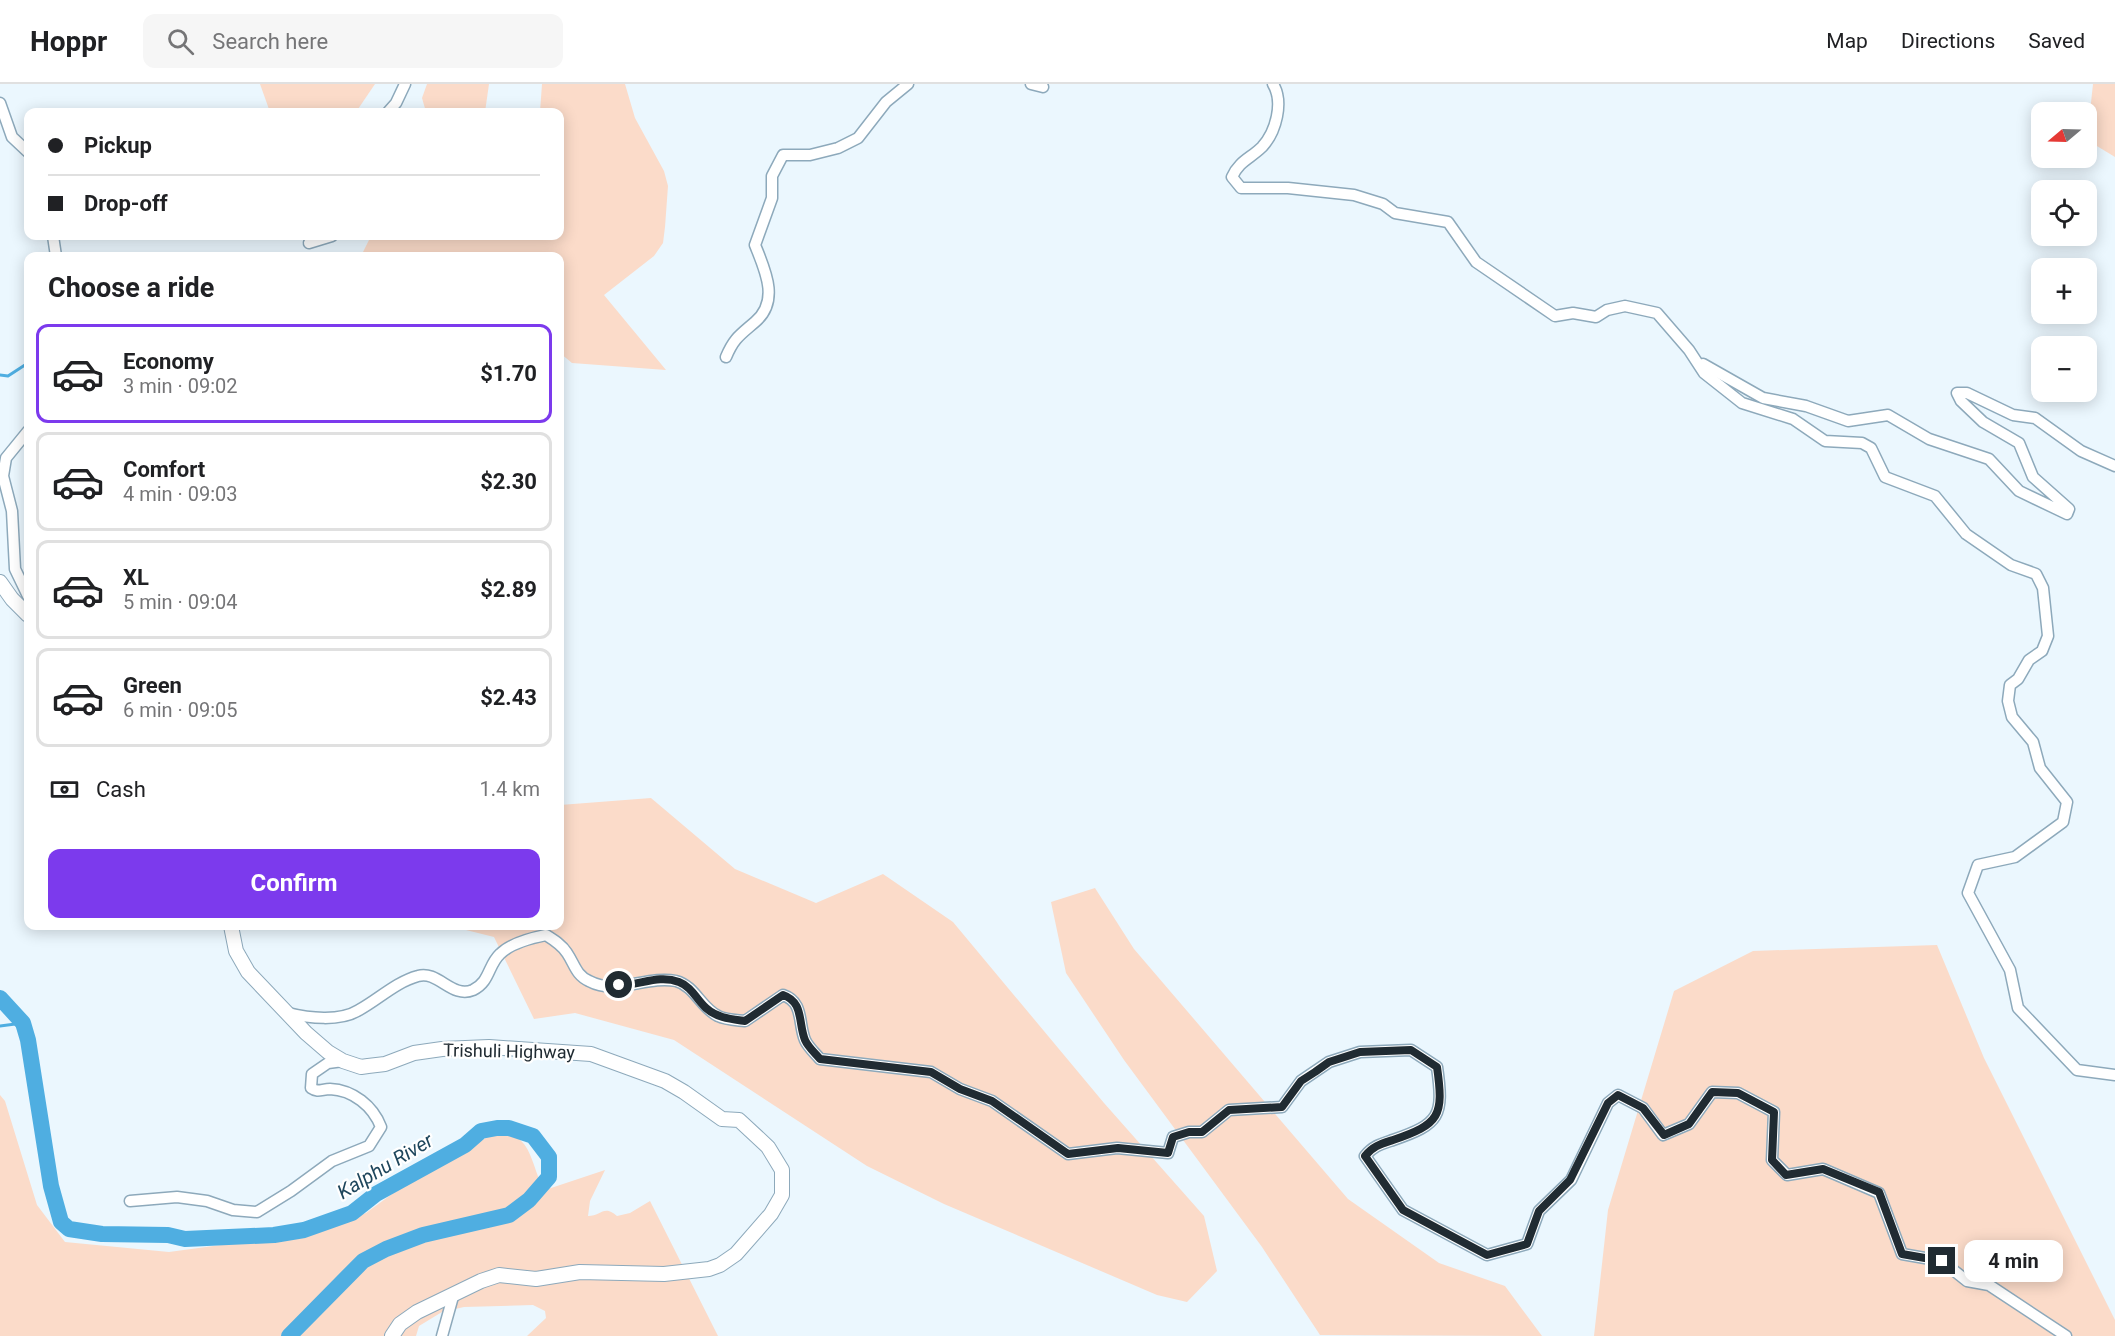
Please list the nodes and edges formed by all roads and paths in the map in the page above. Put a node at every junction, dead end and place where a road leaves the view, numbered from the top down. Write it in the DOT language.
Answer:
graph roads {
  1 [pos="405,84"];
  2 [pos="908,84"];
  3 [pos="1031,84"];
  4 [pos="1273,84"];
  5 [pos="1043,87"];
  6 [pos="0,103"];
  7 [pos="391,108"];
  8 [pos="24,148"];
  9 [pos="319,240"];
  10 [pos="309,243"];
  11 [pos="726,357"];
  12 [pos="1694,358"];
  13 [pos="24,436"];
  14 [pos="2115,466"];
  15 [pos="3,485"];
  16 [pos="0,582"];
  17 [pos="24,588"];
  18 [pos="24,611"];
  19 [pos="231,930"];
  20 [pos="288,1013"];
  21 [pos="343,1060"];
  22 [pos="2115,1075"];
  23 [pos="130,1201"];
  24 [pos="454,1293"];
  25 [pos="392,1336"];
  26 [pos="442,1336"];
  27 [pos="2066,1336"];
  1 -- 7 [label="street"];
  2 -- 11 [label="street"];
  3 -- 5 [label="street"];
  4 -- 12 [label="street"];
  6 -- 8 [label="street"];
  9 -- 10 [label="street"];
  12 -- 14 [label="street"];
  12 -- 22 [label="street"];
  13 -- 15 [label="street"];
  15 -- 17 [label="street"];
  16 -- 18 [label="street"];
  19 -- 20 [label="street, Trishuli Highway"];
  20 -- 21 [label="street, Trishuli Highway"];
  20 -- 27 [label="street"];
  21 -- 23 [label="street"];
  21 -- 24 [label="street, Trishuli Highway"];
  24 -- 25 [label="street, Trishuli Highway"];
  24 -- 26 [label="street"];
}
